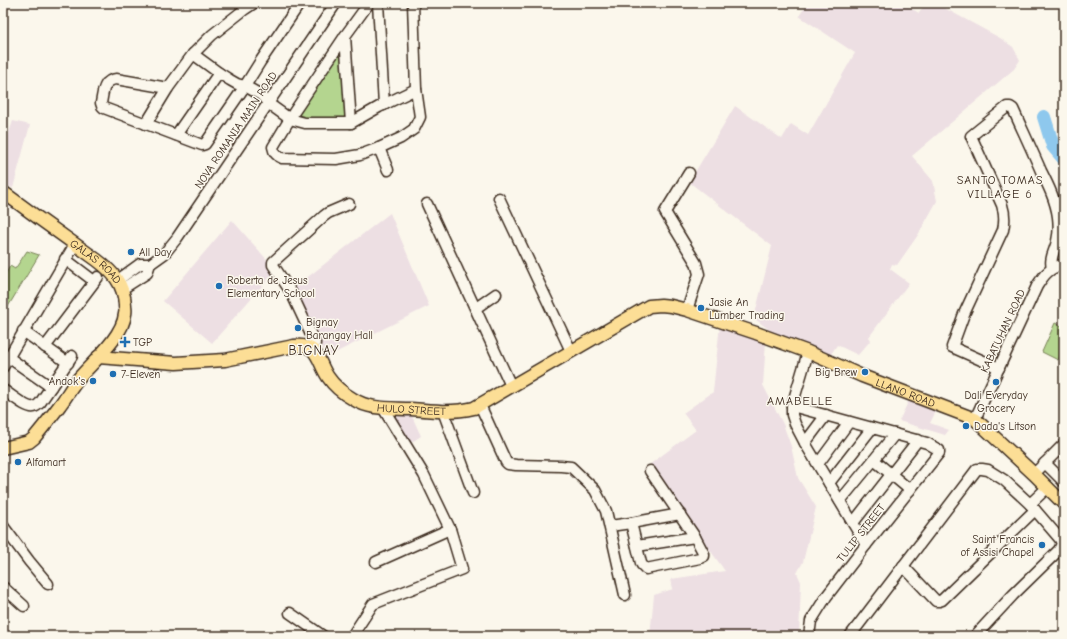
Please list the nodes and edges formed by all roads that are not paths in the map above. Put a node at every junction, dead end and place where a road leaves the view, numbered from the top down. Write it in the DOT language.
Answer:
graph roads {
  1 [pos="254,3"];
  2 [pos="300,3"];
  3 [pos="336,3"];
  4 [pos="369,3"];
  5 [pos="378,3"];
  6 [pos="413,3"];
  7 [pos="346,36"];
  8 [pos="193,54"];
  9 [pos="219,73"];
  10 [pos="245,86"];
  11 [pos="168,88"];
  12 [pos="416,89"];
  13 [pos="269,104"];
  14 [pos="384,105"];
  15 [pos="290,119"];
  16 [pos="351,123"];
  17 [pos="146,124"];
  18 [pos="176,135"];
  19 [pos="378,148"];
  20 [pos="388,170"];
  21 [pos="689,173"];
  22 [pos="3,192"];
  23 [pos="499,198"];
  24 [pos="349,204"];
  25 [pos="427,204"];
  26 [pos="75,244"];
  27 [pos="65,259"];
  28 [pos="1064,264"];
  29 [pos="1052,268"];
  30 [pos="120,285"];
  31 [pos="496,294"];
  32 [pos="476,308"];
  33 [pos="687,310"];
  34 [pos="723,321"];
  35 [pos="23,331"];
  36 [pos="45,347"];
  37 [pos="314,350"];
  38 [pos="571,351"];
  39 [pos="808,352"];
  40 [pos="8,357"];
  41 [pos="98,357"];
  42 [pos="3,367"];
  43 [pos="999,368"];
  44 [pos="511,386"];
  45 [pos="51,387"];
  46 [pos="3,390"];
  47 [pos="480,405"];
  48 [pos="792,406"];
  49 [pos="383,408"];
  50 [pos="443,411"];
  51 [pos="826,415"];
  52 [pos="975,419"];
  53 [pos="849,422"];
  54 [pos="872,428"];
  55 [pos="895,434"];
  56 [pos="918,440"];
  57 [pos="805,443"];
  58 [pos="1064,444"];
  59 [pos="3,448"];
  60 [pos="874,460"];
  61 [pos="1045,463"];
  62 [pos="818,464"];
  63 [pos="650,471"];
  64 [pos="1034,474"];
  65 [pos="891,475"];
  66 [pos="1064,482"];
  67 [pos="830,484"];
  68 [pos="1048,487"];
  69 [pos="910,490"];
  70 [pos="474,493"];
  71 [pos="840,501"];
  72 [pos="1064,504"];
  73 [pos="1033,507"];
  74 [pos="680,514"];
  75 [pos="632,523"];
  76 [pos="853,523"];
  77 [pos="3,526"];
  78 [pos="610,526"];
  79 [pos="450,529"];
  80 [pos="695,537"];
  81 [pos="866,545"];
  82 [pos="637,546"];
  83 [pos="376,562"];
  84 [pos="904,566"];
  85 [pos="48,584"];
  86 [pos="3,587"];
  87 [pos="625,595"];
  88 [pos="24,606"];
  89 [pos="290,613"];
  90 [pos="323,636"];
  91 [pos="352,636"];
  92 [pos="808,636"];
  93 [pos="850,636"];
  94 [pos="974,636"];
  1 -- 8 [label="street"];
  2 -- 10 [label="street"];
  3 -- 13 [label="street, NOVA ROMANIA MAIN ROAD"];
  4 -- 7 [label="street"];
  5 -- 14 [label="street"];
  6 -- 12 [label="street"];
  7 -- 15 [label="street"];
  7 -- 16 [label="street"];
  8 -- 9 [label="street"];
  8 -- 11 [label="street"];
  9 -- 10 [label="street"];
  9 -- 18 [label="street"];
  10 -- 13 [label="street"];
  10 -- 18 [label="street"];
  11 -- 17 [label="street"];
  11 -- 17 [label="street"];
  12 -- 14 [label="street"];
  12 -- 19 [label="street"];
  13 -- 15 [label="street"];
  13 -- 30 [label="street, NOVA ROMANIA MAIN ROAD"];
  14 -- 16 [label="street"];
  15 -- 16 [label="street"];
  15 -- 19 [label="street"];
  17 -- 18 [label="street"];
  19 -- 20 [label="street"];
  21 -- 33 [label="street"];
  22 -- 26 [label="main road, GALAS ROAD"];
  23 -- 38 [label="street"];
  24 -- 37 [label="street"];
  25 -- 32 [label="street"];
  26 -- 27 [label="street"];
  26 -- 30 [label="main road, GALAS ROAD"];
  27 -- 35 [label="street"];
  27 -- 36 [label="street"];
  28 -- 29 [label="street"];
  29 -- 43 [label="street, KABATUHAN ROAD"];
  29 -- 43 [label="street"];
  30 -- 41 [label="main road, GALAS ROAD"];
  31 -- 32 [label="street"];
  32 -- 44 [label="street"];
  33 -- 34 [label="main road, HULO STREET"];
  33 -- 38 [label="main road, HULO STREET"];
  34 -- 39 [label="main road, LLANO ROAD"];
  35 -- 36 [label="street"];
  35 -- 40 [label="street"];
  36 -- 45 [label="street"];
  37 -- 41 [label="main road"];
  37 -- 49 [label="main road, HULO STREET"];
  38 -- 44 [label="main road, HULO STREET"];
  39 -- 48 [label="street"];
  39 -- 52 [label="main road, LLANO ROAD"];
  40 -- 42 [label="street"];
  40 -- 45 [label="street"];
  41 -- 59 [label="main road, GALAS ROAD"];
  43 -- 52 [label="street, KABATUHAN ROAD"];
  44 -- 47 [label="main road, HULO STREET"];
  45 -- 46 [label="street"];
  47 -- 50 [label="main road, HULO STREET"];
  47 -- 78 [label="street"];
  48 -- 51 [label="street"];
  48 -- 57 [label="street"];
  49 -- 50 [label="main road, HULO STREET"];
  49 -- 79 [label="street"];
  50 -- 70 [label="street"];
  51 -- 53 [label="street"];
  51 -- 57 [label="street"];
  52 -- 64 [label="main road, LLANO ROAD"];
  53 -- 54 [label="street"];
  53 -- 62 [label="street"];
  54 -- 55 [label="street"];
  54 -- 67 [label="street"];
  55 -- 56 [label="street"];
  55 -- 60 [label="street"];
  56 -- 65 [label="street"];
  56 -- 69 [label="street, TULIP STREET"];
  57 -- 62 [label="street"];
  58 -- 61 [label="street"];
  60 -- 65 [label="street"];
  60 -- 71 [label="street"];
  61 -- 64 [label="street"];
  61 -- 66 [label="street"];
  62 -- 67 [label="street"];
  63 -- 74 [label="street"];
  64 -- 68 [label="main road, LLANO ROAD"];
  65 -- 69 [label="street"];
  65 -- 76 [label="street"];
  67 -- 71 [label="street"];
  68 -- 72 [label="main road, LLANO ROAD"];
  68 -- 73 [label="street"];
  69 -- 81 [label="street, TULIP STREET"];
  71 -- 76 [label="street"];
  73 -- 84 [label="street"];
  73 -- 84 [label="street"];
  73 -- 94 [label="street"];
  74 -- 75 [label="street"];
  74 -- 80 [label="street"];
  75 -- 78 [label="street"];
  75 -- 82 [label="street"];
  76 -- 81 [label="street"];
  77 -- 85 [label="street"];
  78 -- 87 [label="street"];
  79 -- 83 [label="street"];
  79 -- 91 [label="street"];
  80 -- 82 [label="street"];
  80 -- 82 [label="street"];
  81 -- 92 [label="street, TULIP STREET"];
  84 -- 93 [label="street"];
  86 -- 88 [label="street"];
  89 -- 90 [label="street"];
}
